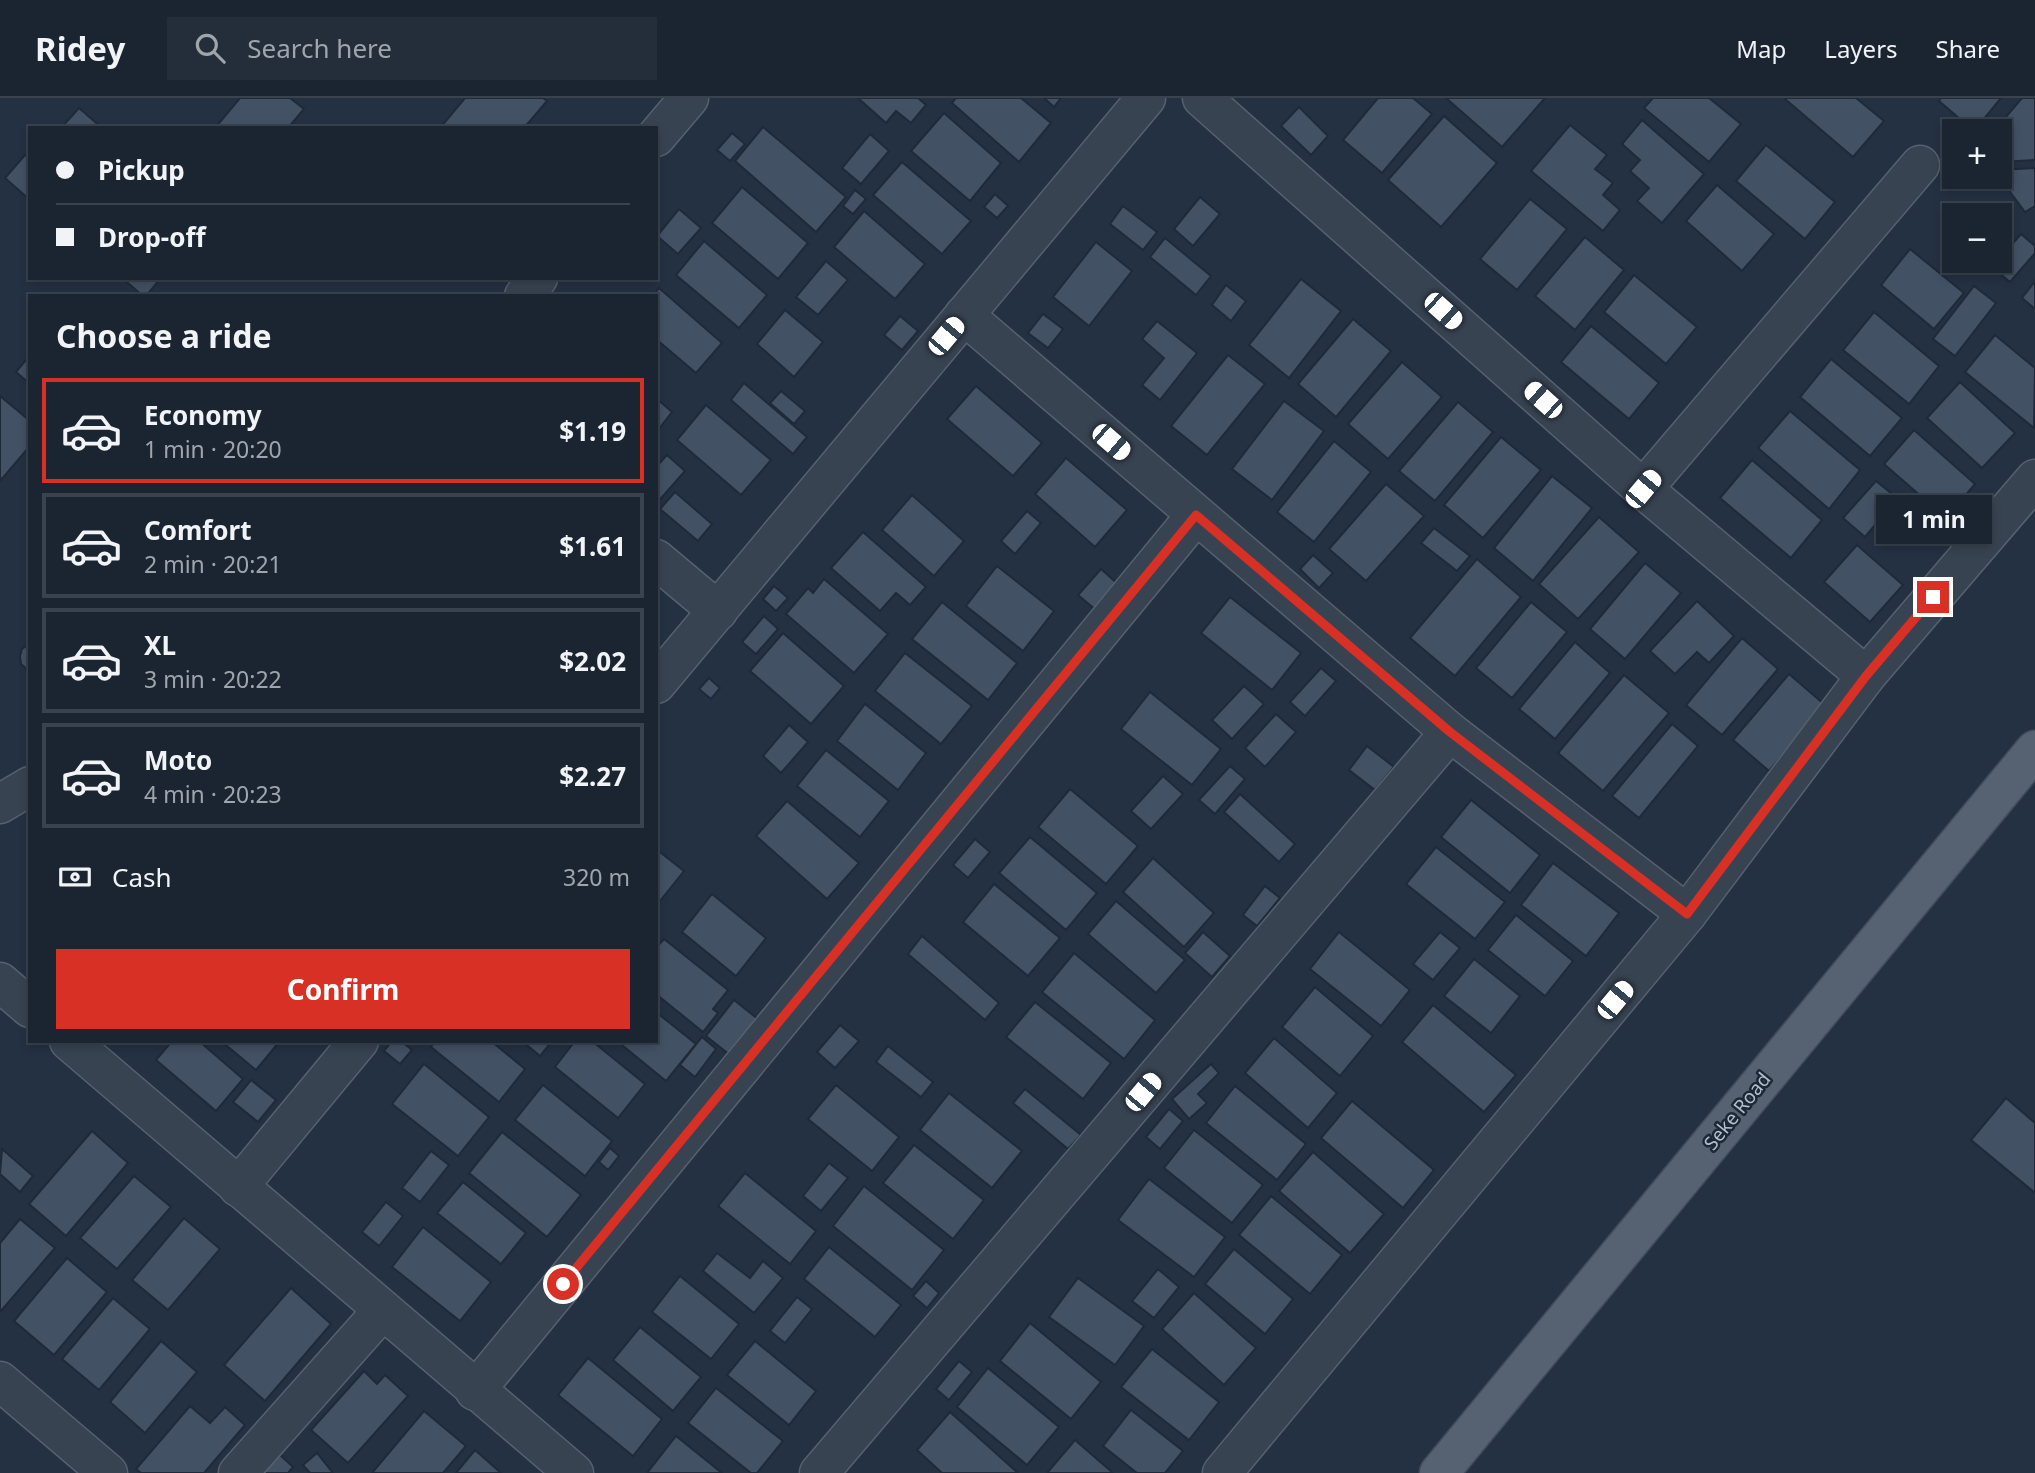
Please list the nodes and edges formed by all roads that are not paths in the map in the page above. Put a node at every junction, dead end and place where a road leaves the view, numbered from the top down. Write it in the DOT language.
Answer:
graph roads {
  1 [pos="689,98"];
  2 [pos="1146,98"];
  3 [pos="1202,98"];
  4 [pos="658,135"];
  5 [pos="1920,165"];
  6 [pos="536,280"];
  7 [pos="526,294"];
  8 [pos="964,315"];
  9 [pos="2035,479"];
  10 [pos="1643,489"];
  11 [pos="1196,515"];
  12 [pos="658,561"];
  13 [pos="718,611"];
  14 [pos="1866,676"];
  15 [pos="658,682"];
  16 [pos="1450,732"];
  17 [pos="2035,750"];
  18 [pos="28,787"];
  19 [pos="0,804"];
  20 [pos="1687,914"];
  21 [pos="0,982"];
  22 [pos="28,1006"];
  23 [pos="71,1043"];
  24 [pos="357,1043"];
  25 [pos="238,1187"];
  26 [pos="382,1311"];
  27 [pos="0,1381"];
  28 [pos="475,1391"];
  29 [pos="1453,1468"];
  30 [pos="108,1473"];
  31 [pos="237,1473"];
  32 [pos="574,1473"];
  33 [pos="819,1473"];
  34 [pos="1222,1473"];
  1 -- 4 [label="street"];
  2 -- 8 [label="street"];
  3 -- 10 [label="street"];
  5 -- 10 [label="street"];
  6 -- 7 [label="street"];
  8 -- 11 [label="street"];
  8 -- 13 [label="street"];
  9 -- 14 [label="street"];
  10 -- 14 [label="street"];
  11 -- 16 [label="street"];
  11 -- 28 [label="street"];
  12 -- 13 [label="street"];
  13 -- 15 [label="street"];
  14 -- 20 [label="street"];
  16 -- 20 [label="street"];
  16 -- 33 [label="street"];
  17 -- 29 [label="main road, Seke Road"];
  18 -- 19 [label="street"];
  20 -- 34 [label="street"];
  21 -- 22 [label="street"];
  23 -- 25 [label="street"];
  24 -- 25 [label="street"];
  25 -- 26 [label="street"];
  26 -- 28 [label="street"];
  26 -- 31 [label="street"];
  27 -- 30 [label="street"];
  28 -- 32 [label="street"];
}
